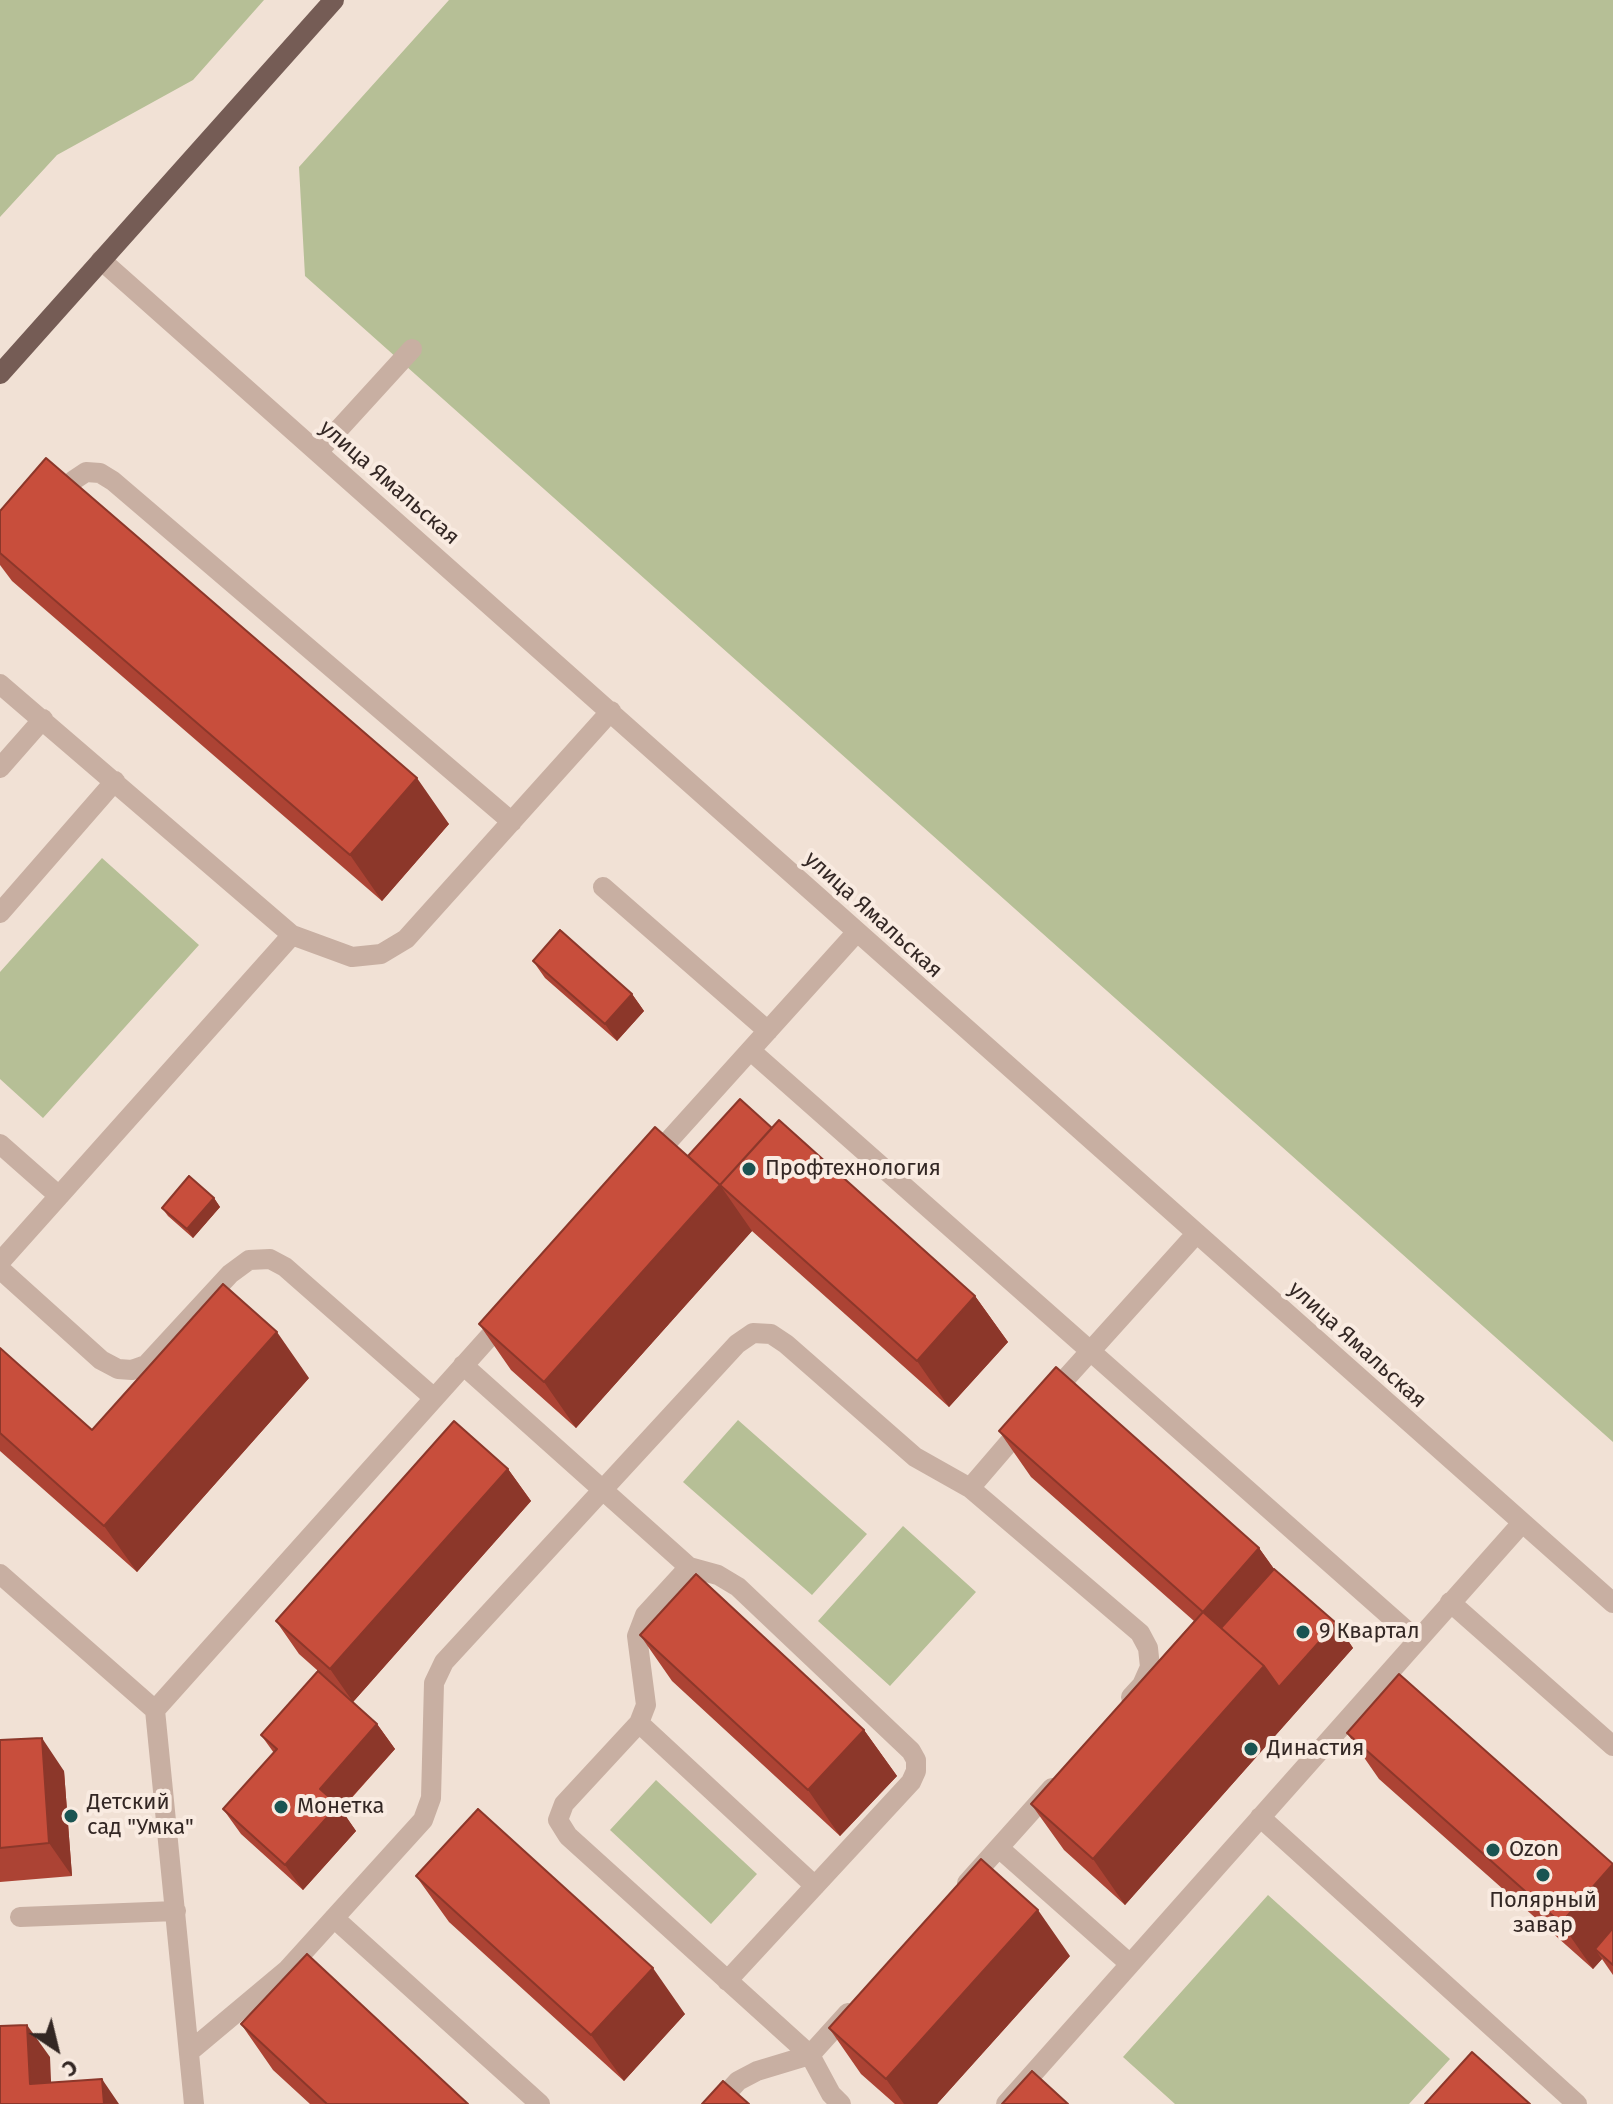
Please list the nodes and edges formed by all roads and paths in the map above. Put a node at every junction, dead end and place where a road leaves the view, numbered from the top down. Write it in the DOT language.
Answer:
graph roads {
  1 [pos="334,0"];
  2 [pos="101,260"];
  3 [pos="412,349"];
  4 [pos="0,374"];
  5 [pos="318,452"];
  6 [pos="37,523"];
  7 [pos="0,684"];
  8 [pos="611,711"];
  9 [pos="43,719"];
  10 [pos="0,768"];
  11 [pos="115,781"];
  12 [pos="512,822"];
  13 [pos="603,887"];
  14 [pos="0,913"];
  15 [pos="856,933"];
  16 [pos="292,935"];
  17 [pos="768,1031"];
  18 [pos="751,1051"];
  19 [pos="0,1144"];
  20 [pos="635,1177"];
  21 [pos="59,1196"];
  22 [pos="1196,1234"];
  23 [pos="0,1262"];
  24 [pos="0,1269"];
  25 [pos="523,1300"];
  26 [pos="1090,1351"];
  27 [pos="463,1365"];
  28 [pos="434,1398"];
  29 [pos="970,1488"];
  30 [pos="602,1489"];
  31 [pos="1522,1523"];
  32 [pos="689,1567"];
  33 [pos="0,1574"];
  34 [pos="1450,1602"];
  35 [pos="1613,1603"];
  36 [pos="1416,1639"];
  37 [pos="1121,1708"];
  38 [pos="155,1710"];
  39 [pos="639,1723"];
  40 [pos="1613,1746"];
  41 [pos="1060,1778"];
  42 [pos="1260,1817"];
  43 [pos="999,1848"];
  44 [pos="815,1886"];
  45 [pos="957,1894"];
  46 [pos="176,1911"];
  47 [pos="20,1917"];
  48 [pos="334,1918"];
  49 [pos="1130,1964"];
  50 [pos="727,1981"];
  51 [pos="862,1998"];
  52 [pos="189,2052"];
  53 [pos="810,2055"];
  54 [pos="197,2101"];
  55 [pos="540,2104"];
  56 [pos="717,2104"];
  57 [pos="841,2104"];
  58 [pos="1006,2104"];
  59 [pos="1577,2104"];
  1 -- 2 [label="main road"];
  2 -- 4 [label="main road"];
  2 -- 5 [label="street, улица Ямальская"];
  3 -- 5 [label="street"];
  5 -- 8 [label="street, улица Ямальская"];
  6 -- 12 [label="street"];
  7 -- 9 [label="street"];
  8 -- 12 [label="street"];
  8 -- 15 [label="street, улица Ямальская"];
  9 -- 10 [label="street"];
  9 -- 11 [label="street"];
  11 -- 14 [label="street"];
  11 -- 16 [label="street"];
  12 -- 16 [label="street"];
  13 -- 17 [label="street"];
  15 -- 17 [label="street"];
  15 -- 22 [label="street, улица Ямальская"];
  16 -- 21 [label="street"];
  17 -- 18 [label="street"];
  18 -- 20 [label="street"];
  18 -- 26 [label="street"];
  19 -- 21 [label="street"];
  21 -- 23 [label="street"];
  22 -- 26 [label="street"];
  22 -- 31 [label="street, улица Ямальская"];
  24 -- 28 [label="street"];
  25 -- 27 [label="street"];
  26 -- 29 [label="street"];
  26 -- 36 [label="street"];
  27 -- 28 [label="street"];
  27 -- 30 [label="street"];
  28 -- 38 [label="street"];
  29 -- 30 [label="street"];
  29 -- 37 [label="street"];
  30 -- 32 [label="street"];
  30 -- 48 [label="street"];
  31 -- 34 [label="street"];
  31 -- 35 [label="street, улица Ямальская"];
  32 -- 39 [label="street"];
  32 -- 44 [label="street"];
  33 -- 38 [label="street"];
  34 -- 36 [label="street"];
  34 -- 40 [label="street"];
  36 -- 42 [label="street"];
  38 -- 46 [label="street"];
  39 -- 44 [label="street"];
  39 -- 50 [label="street"];
  41 -- 43 [label="street"];
  42 -- 49 [label="street"];
  42 -- 59 [label="street"];
  43 -- 45 [label="street"];
  43 -- 49 [label="street"];
  44 -- 50 [label="street"];
  46 -- 47 [label="street"];
  46 -- 52 [label="street"];
  48 -- 52 [label="street"];
  48 -- 55 [label="street"];
  49 -- 58 [label="street"];
  50 -- 53 [label="street"];
  51 -- 53 [label="street"];
  52 -- 54 [label="street"];
  53 -- 56 [label="street"];
  53 -- 57 [label="street"];
}
